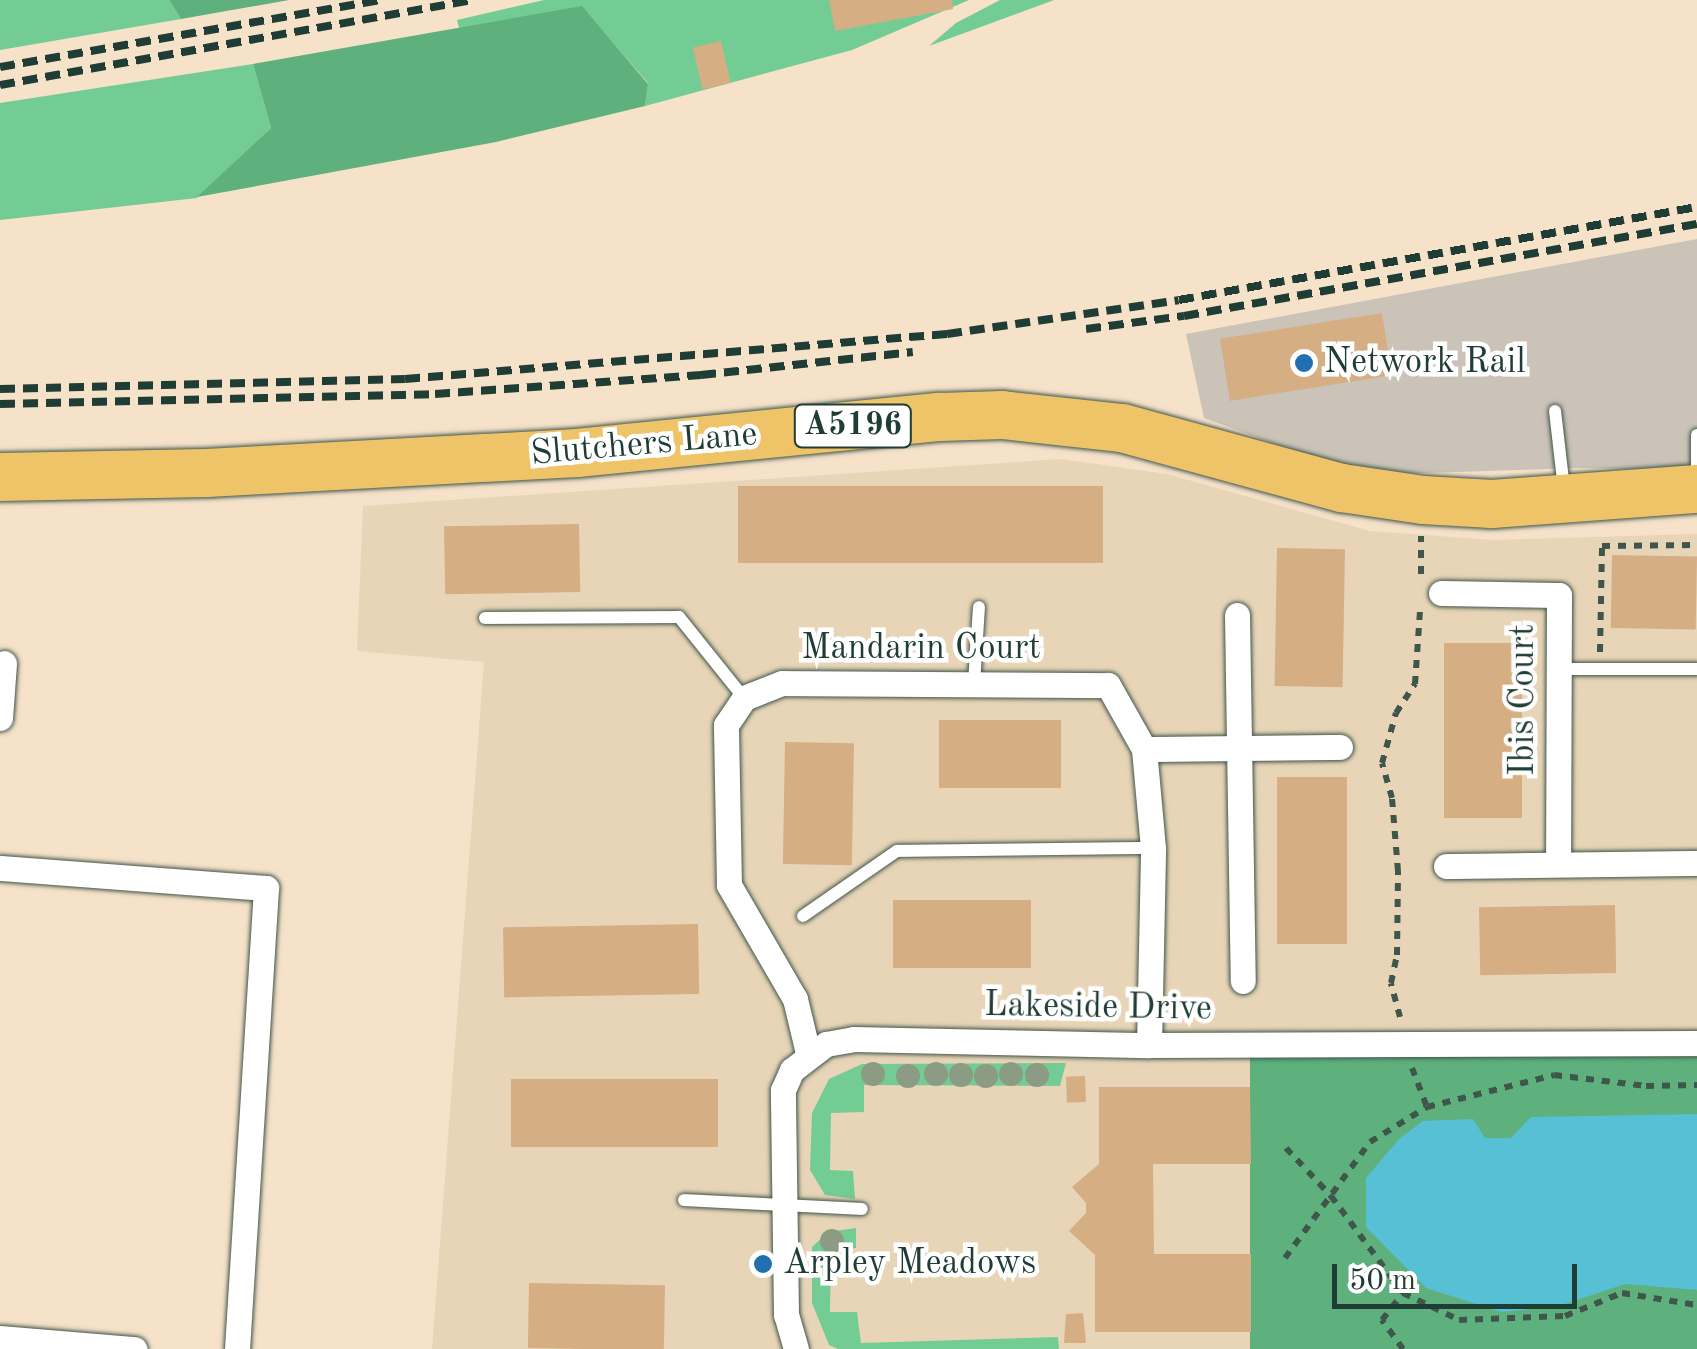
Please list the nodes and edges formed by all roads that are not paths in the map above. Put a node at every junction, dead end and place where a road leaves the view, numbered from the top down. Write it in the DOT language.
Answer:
graph roads {
  1 [pos="1555,411"];
  2 [pos="1697,435"];
  3 [pos="1697,474"];
  4 [pos="0,477"];
  5 [pos="1697,490"];
  6 [pos="1565,501"];
  7 [pos="1431,594"];
  8 [pos="979,607"];
  9 [pos="1237,615"];
  10 [pos="485,618"];
  11 [pos="4,662"];
  12 [pos="1560,669"];
  13 [pos="1697,669"];
  14 [pos="974,684"];
  15 [pos="744,698"];
  16 [pos="0,718"];
  17 [pos="1340,746"];
  18 [pos="1144,748"];
  19 [pos="1236,750"];
  20 [pos="1153,848"];
  21 [pos="1697,862"];
  22 [pos="1558,863"];
  23 [pos="1446,866"];
  24 [pos="0,868"];
  25 [pos="802,916"];
  26 [pos="1243,980"];
  27 [pos="1697,1043"];
  28 [pos="1149,1045"];
  29 [pos="808,1053"];
  30 [pos="684,1200"];
  31 [pos="782,1206"];
  32 [pos="862,1209"];
  33 [pos="0,1338"];
  34 [pos="135,1349"];
  35 [pos="237,1349"];
  36 [pos="796,1349"];
  1 -- 6 [label="lane"];
  2 -- 3 [label="lane"];
  4 -- 6 [label="highway, Slutchers Lane / A5196"];
  5 -- 6 [label="highway, Slutchers Lane / A5196"];
  7 -- 12 [label="street, Ibis Court"];
  8 -- 14 [label="lane"];
  9 -- 19 [label="street"];
  10 -- 15 [label="lane"];
  11 -- 16 [label="street"];
  12 -- 13 [label="lane"];
  12 -- 22 [label="street, Ibis Court"];
  14 -- 15 [label="street, Mandarin Court"];
  14 -- 18 [label="street, Mandarin Court"];
  15 -- 29 [label="street"];
  17 -- 19 [label="street"];
  18 -- 19 [label="street"];
  18 -- 20 [label="street, Mandarin Court"];
  19 -- 26 [label="street"];
  20 -- 25 [label="lane"];
  20 -- 28 [label="street, Mandarin Court"];
  21 -- 22 [label="street"];
  22 -- 23 [label="street"];
  24 -- 35 [label="street"];
  27 -- 28 [label="street, Lakeside Drive"];
  28 -- 29 [label="street, Lakeside Drive"];
  29 -- 31 [label="street"];
  30 -- 31 [label="lane"];
  31 -- 32 [label="lane"];
  31 -- 36 [label="street"];
  33 -- 34 [label="street"];
}
